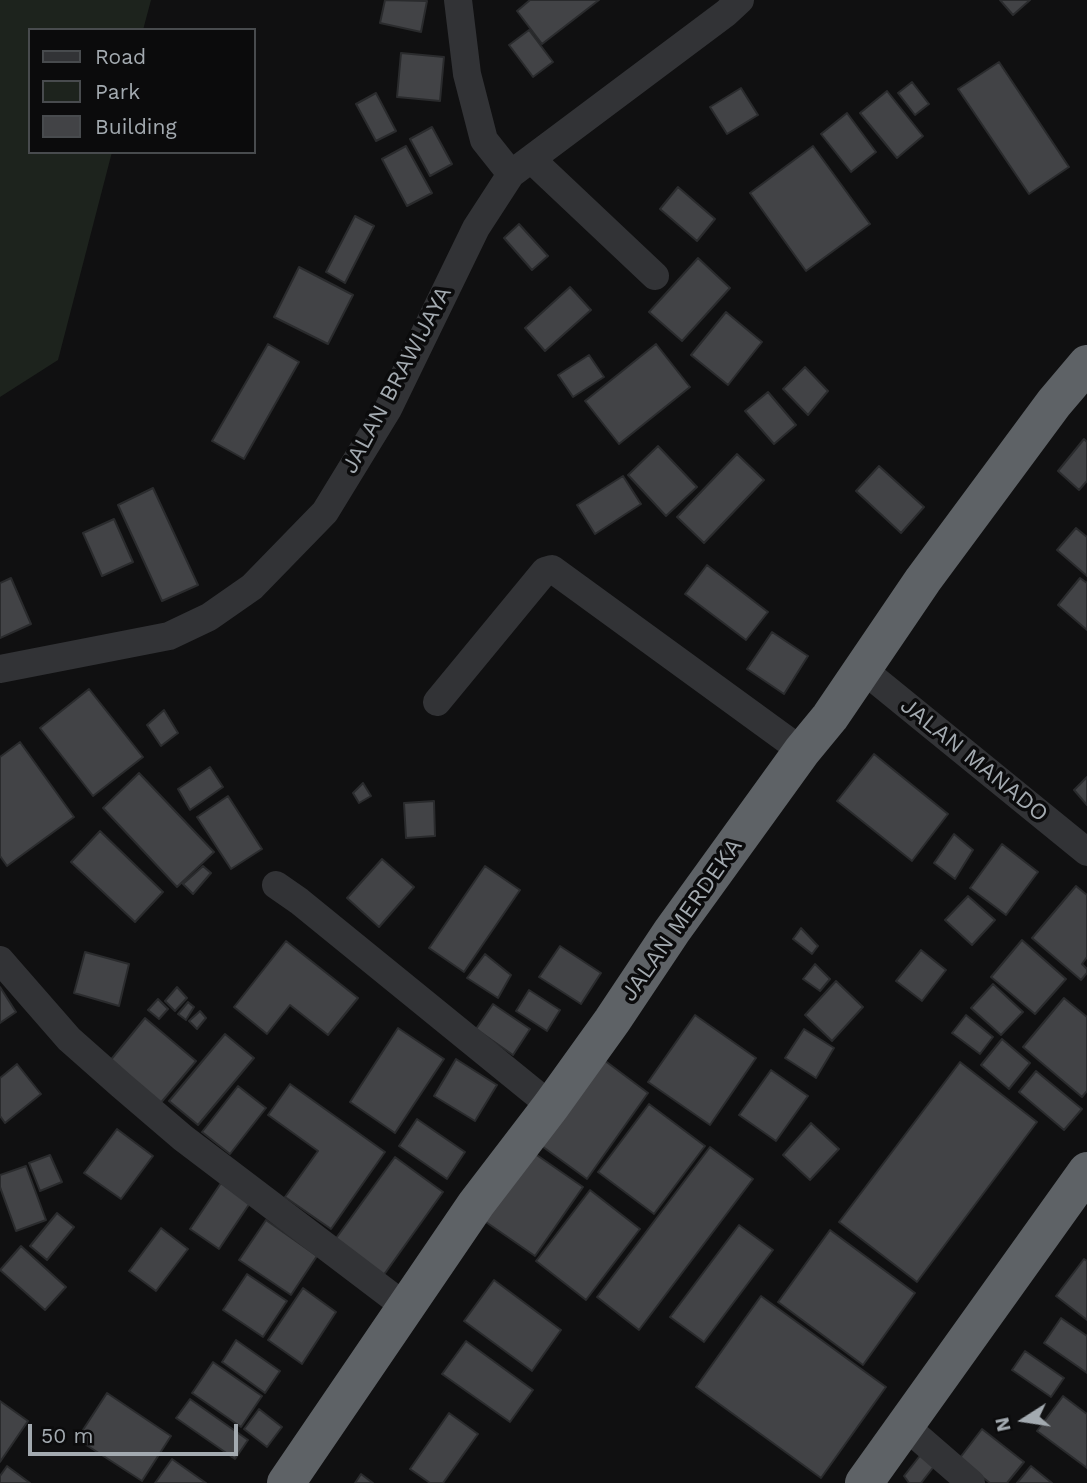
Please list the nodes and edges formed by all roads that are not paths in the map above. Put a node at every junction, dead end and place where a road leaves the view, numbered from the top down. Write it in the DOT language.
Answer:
graph roads {
  1 [pos="458,0"];
  2 [pos="740,0"];
  3 [pos="521,166"];
  4 [pos="655,276"];
  5 [pos="1087,364"];
  6 [pos="861,668"];
  7 [pos="0,669"];
  8 [pos="437,702"];
  9 [pos="802,751"];
  10 [pos="1087,852"];
  11 [pos="276,885"];
  12 [pos="0,960"];
  13 [pos="551,1106"];
  14 [pos="1087,1171"];
  15 [pos="407,1308"];
  16 [pos="904,1425"];
  17 [pos="286,1483"];
  18 [pos="864,1483"];
  19 [pos="971,1483"];
  1 -- 3 [label="street"];
  2 -- 3 [label="street, JALAN BRAWIJAYA"];
  3 -- 4 [label="street"];
  3 -- 7 [label="street, JALAN BRAWIJAYA"];
  5 -- 6 [label="highway, JALAN MERDEKA"];
  6 -- 9 [label="highway, JALAN MERDEKA"];
  6 -- 10 [label="street, JALAN MANADO"];
  8 -- 9 [label="street"];
  9 -- 13 [label="highway, JALAN MERDEKA"];
  11 -- 13 [label="street"];
  12 -- 15 [label="street"];
  13 -- 15 [label="highway, JALAN MERDEKA"];
  14 -- 16 [label="highway"];
  15 -- 17 [label="highway, JALAN MERDEKA"];
  16 -- 18 [label="highway"];
  16 -- 19 [label="street"];
}
